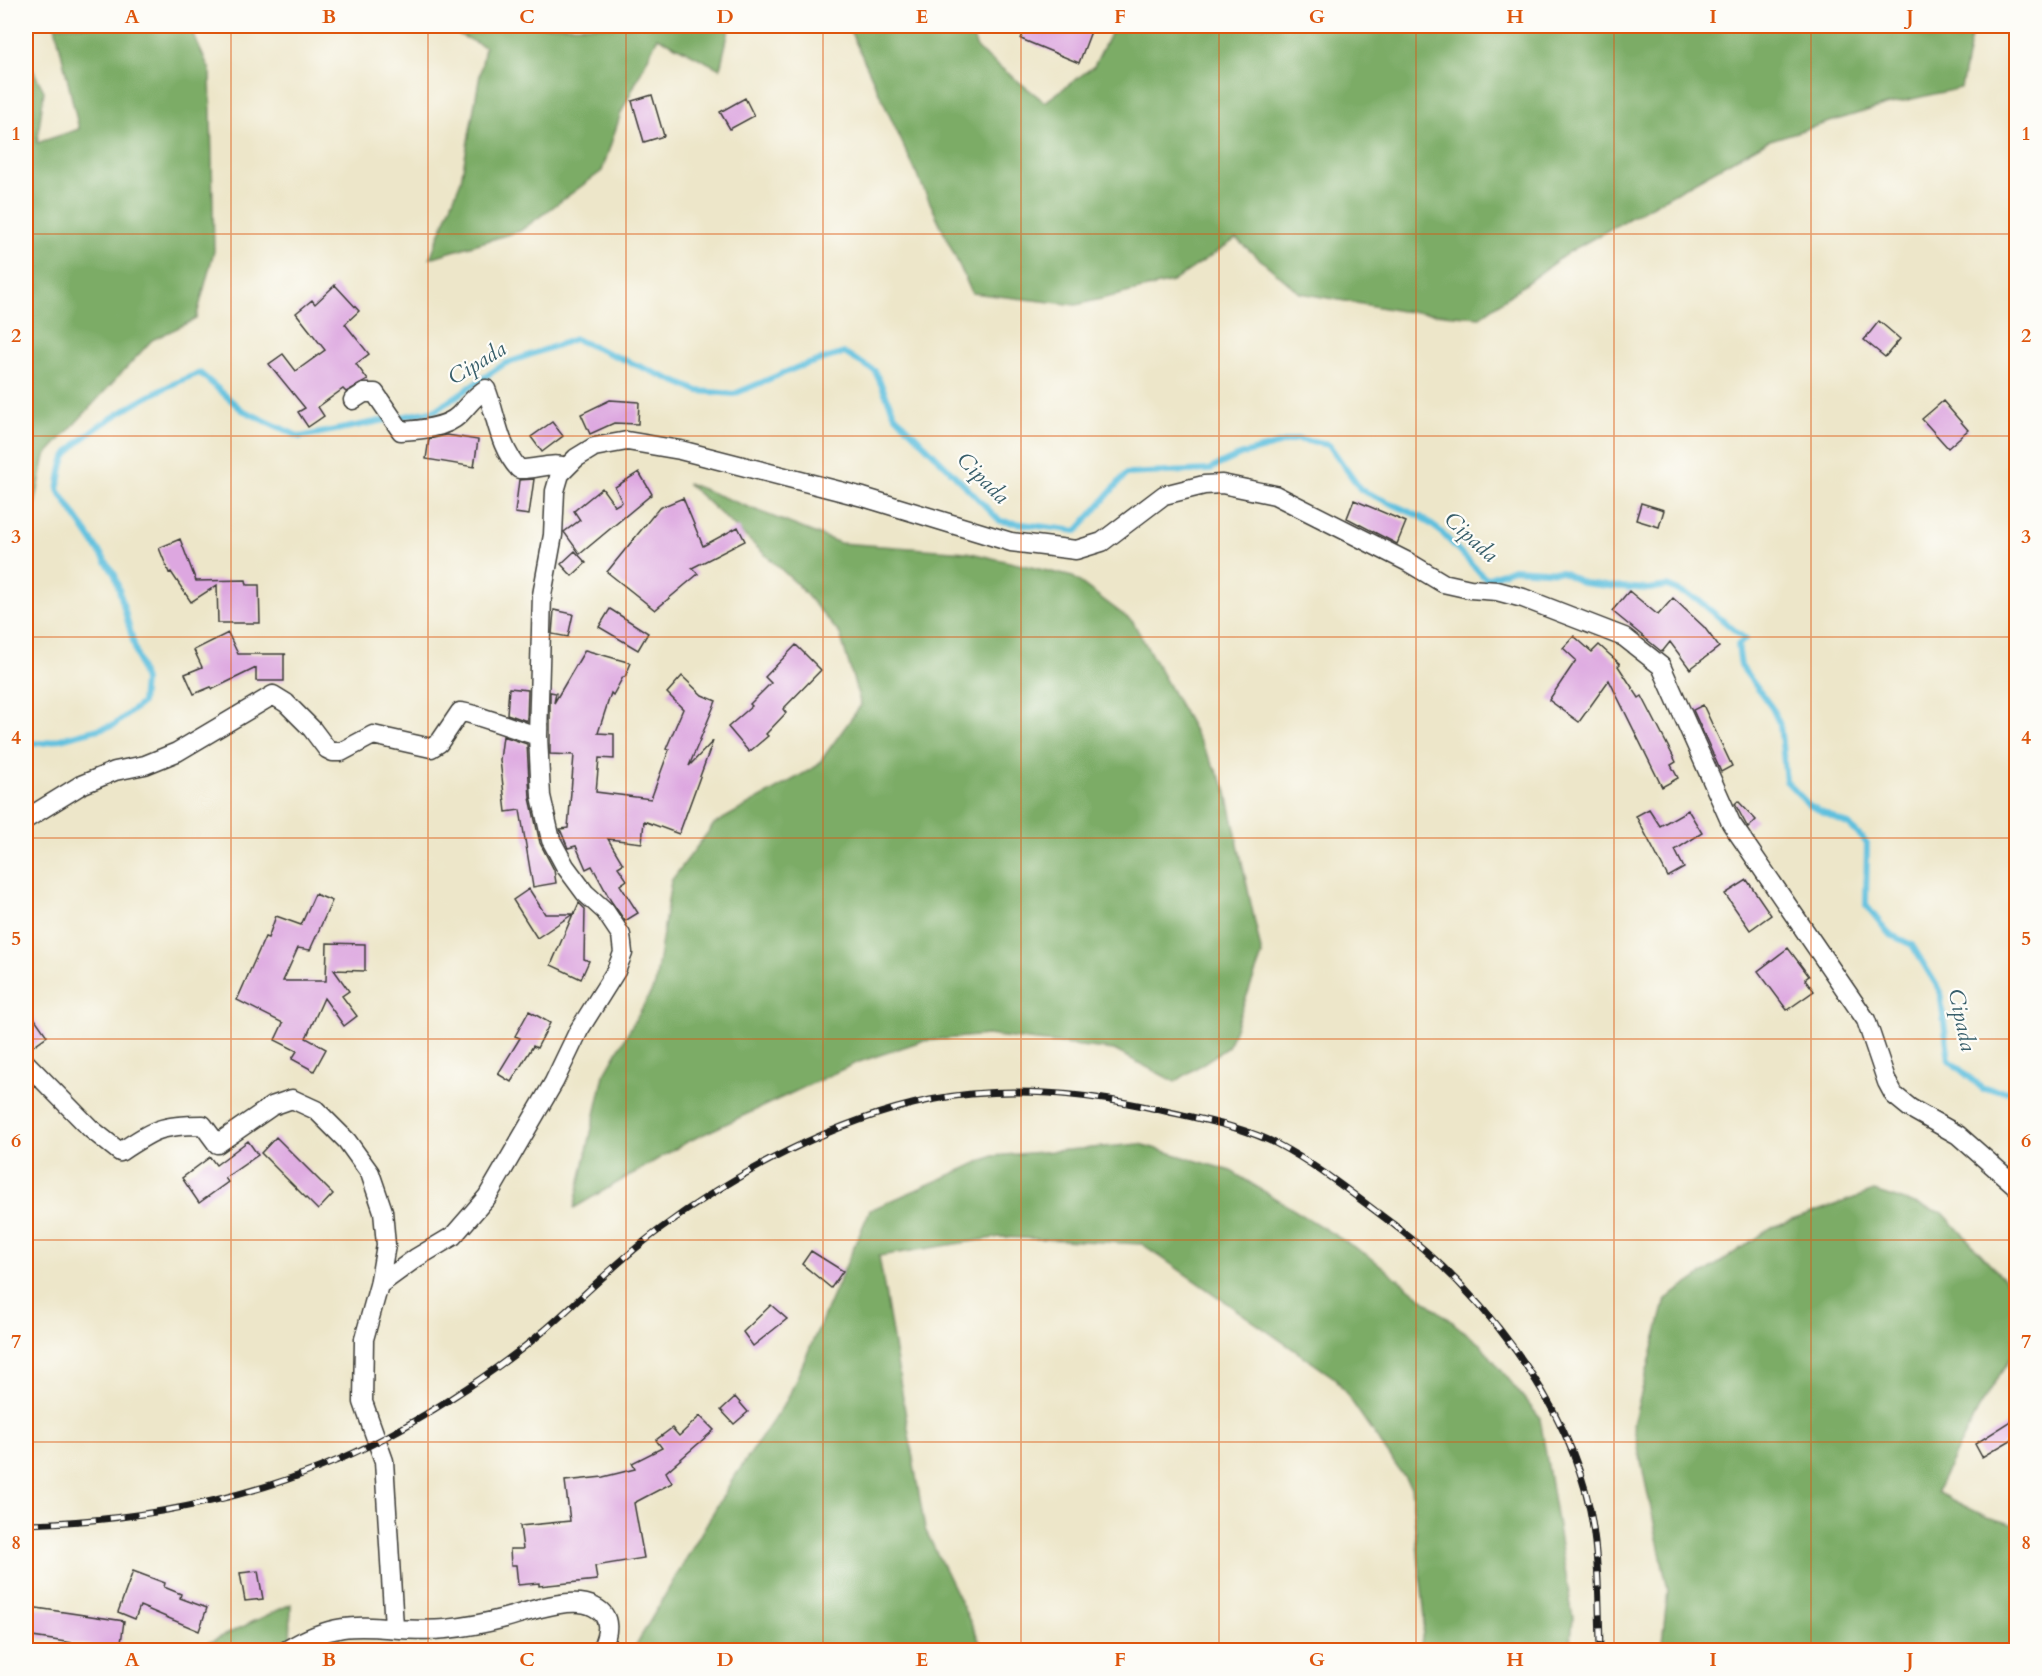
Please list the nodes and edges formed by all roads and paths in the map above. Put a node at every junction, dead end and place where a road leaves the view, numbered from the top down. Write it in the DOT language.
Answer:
graph roads {
  1 [pos="353,400"];
  2 [pos="566,467"];
  3 [pos="538,736"];
  4 [pos="26,819"];
  5 [pos="26,1063"];
  6 [pos="2016,1186"];
  7 [pos="379,1284"];
  8 [pos="394,1627"];
  9 [pos="287,1650"];
  10 [pos="601,1650"];
  1 -- 2 [label="street"];
  2 -- 3 [label="street"];
  2 -- 6 [label="street"];
  3 -- 4 [label="street"];
  3 -- 7 [label="street"];
  5 -- 7 [label="street"];
  7 -- 8 [label="street"];
  8 -- 9 [label="street"];
  8 -- 10 [label="street"];
}
